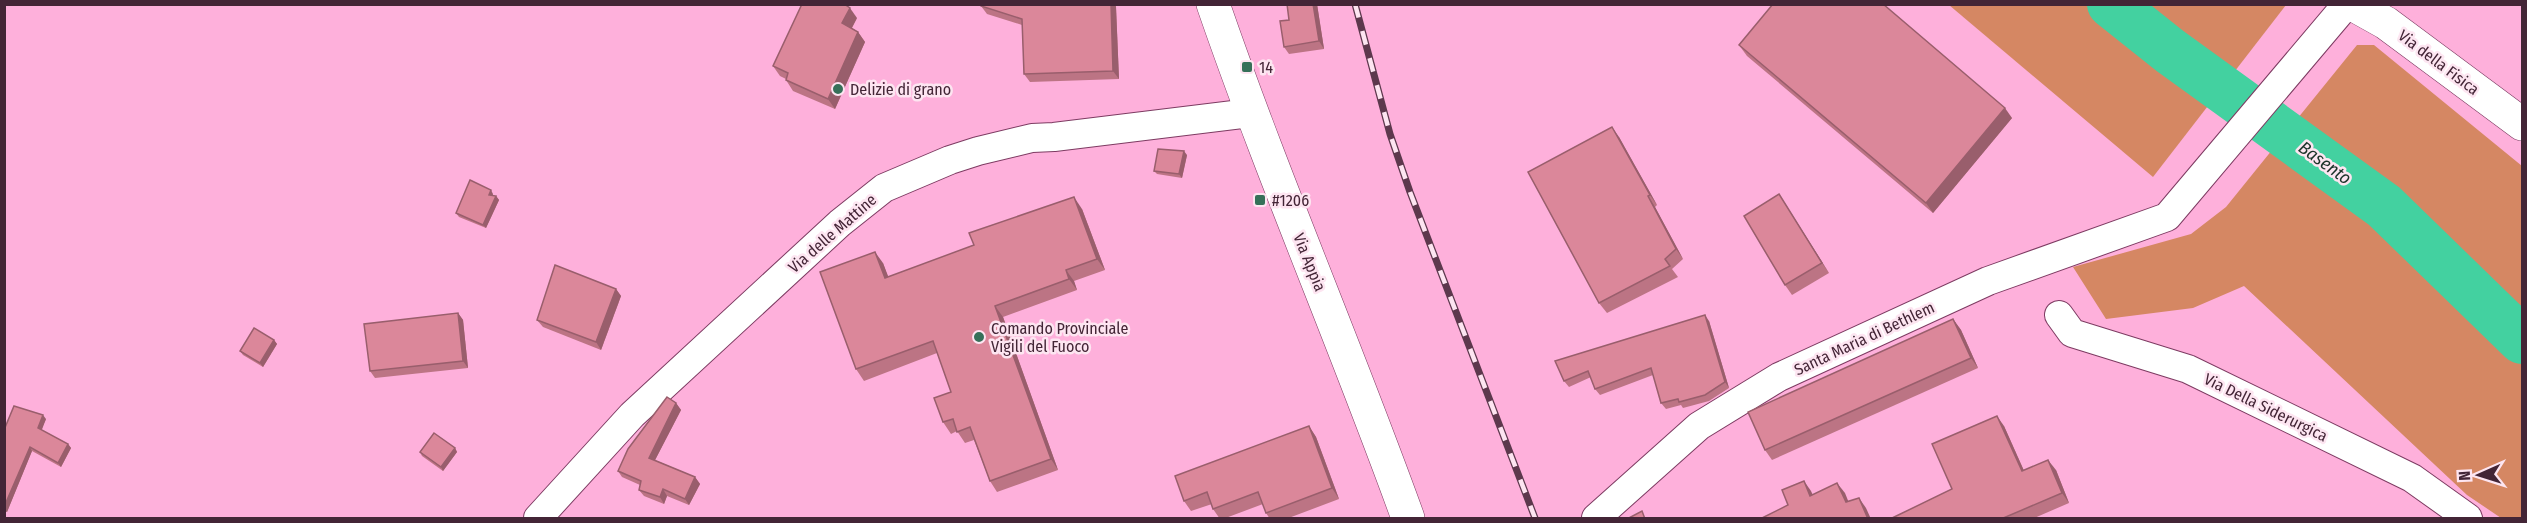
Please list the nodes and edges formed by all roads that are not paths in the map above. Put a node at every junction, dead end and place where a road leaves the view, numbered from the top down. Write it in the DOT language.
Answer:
graph roads {
  1 [pos="1213,4"];
  2 [pos="2347,4"];
  3 [pos="2352,4"];
  4 [pos="1250,113"];
  5 [pos="2523,124"];
  6 [pos="2059,315"];
  7 [pos="538,519"];
  8 [pos="1408,519"];
  9 [pos="1596,519"];
  10 [pos="2468,519"];
  1 -- 4 [label="main road, Via Appia"];
  2 -- 9 [label="street, Santa Maria di Bethlem"];
  3 -- 5 [label="main road, Via della Fisica"];
  4 -- 7 [label="street, Via delle Mattine"];
  4 -- 8 [label="main road, Via Appia"];
  6 -- 10 [label="street, Via Della Siderurgica"];
}
